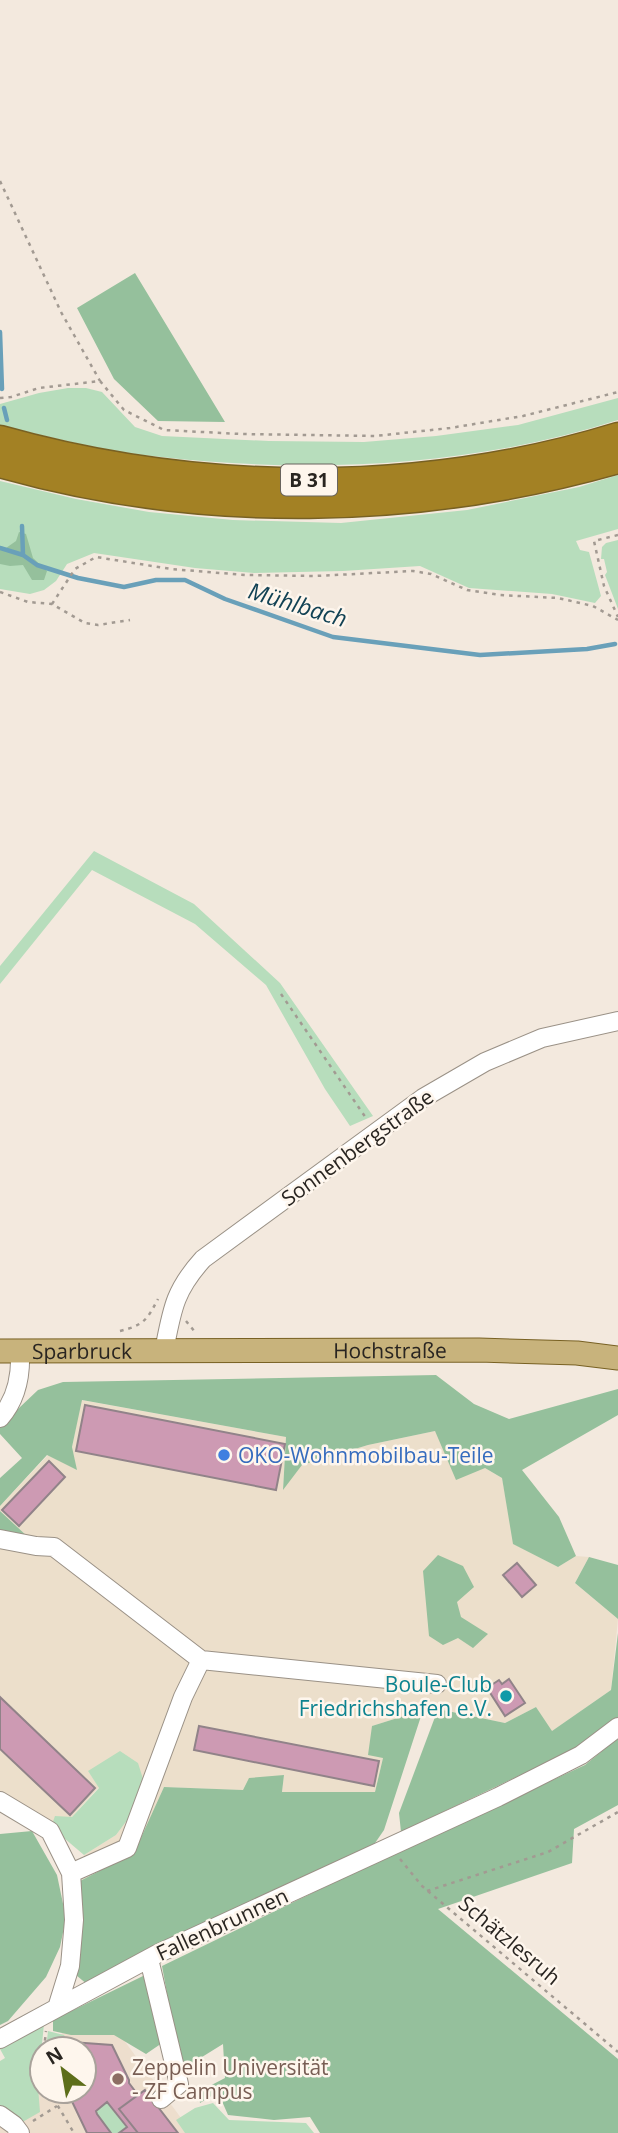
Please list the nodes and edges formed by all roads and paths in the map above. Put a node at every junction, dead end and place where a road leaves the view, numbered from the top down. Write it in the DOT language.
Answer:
graph roads {
  1 [pos="0,181"];
  2 [pos="100,381"];
  3 [pos="618,392"];
  4 [pos="0,398"];
  5 [pos="618,436"];
  6 [pos="0,439"];
  7 [pos="618,460"];
  8 [pos="0,464"];
  9 [pos="618,535"];
  10 [pos="0,592"];
  11 [pos="52,604"];
  12 [pos="618,618"];
  13 [pos="130,620"];
  14 [pos="281,995"];
  15 [pos="618,1021"];
  16 [pos="370,1123"];
  17 [pos="10,1352"];
  18 [pos="164,1352"];
  19 [pos="618,1358"];
  20 [pos="0,1418"];
  21 [pos="0,1539"];
  22 [pos="201,1660"];
  23 [pos="437,1684"];
  24 [pos="618,1727"];
  25 [pos="0,1801"];
  26 [pos="618,1812"];
  27 [pos="389,1846"];
  28 [pos="71,1873"];
  29 [pos="427,1891"];
  30 [pos="149,1959"];
  31 [pos="57,2008"];
  32 [pos="0,2039"];
  33 [pos="618,2052"];
  34 [pos="161,2099"];
  35 [pos="58,2105"];
  36 [pos="0,2115"];
  37 [pos="19,2132"];
  38 [pos="74,2133"];
  1 -- 2 [label="path"];
  2 -- 3 [label="path"];
  2 -- 4 [label="path"];
  5 -- 6 [label="highway, B 31"];
  7 -- 8 [label="highway, B 31"];
  9 -- 12 [label="path"];
  10 -- 11 [label="path"];
  11 -- 12 [label="path"];
  11 -- 13 [label="path"];
  14 -- 16 [label="path"];
  15 -- 18 [label="street, Sonnenbergstraße"];
  17 -- 18 [label="main road, Sparbruck"];
  17 -- 20 [label="street"];
  18 -- 19 [label="main road, Hochstraße"];
  21 -- 22 [label="street"];
  22 -- 23 [label="street"];
  22 -- 28 [label="street"];
  24 -- 27 [label="street, Fallenbrunnen"];
  25 -- 28 [label="street"];
  26 -- 29 [label="path"];
  27 -- 29 [label="path, Schätzlesruh"];
  27 -- 30 [label="street, Fallenbrunnen"];
  28 -- 31 [label="street"];
  29 -- 33 [label="path, Schätzlesruh"];
  30 -- 31 [label="street, Fallenbrunnen"];
  30 -- 34 [label="street"];
  31 -- 32 [label="street, Fallenbrunnen"];
  35 -- 37 [label="path"];
  35 -- 38 [label="path"];
  36 -- 37 [label="street"];
}
